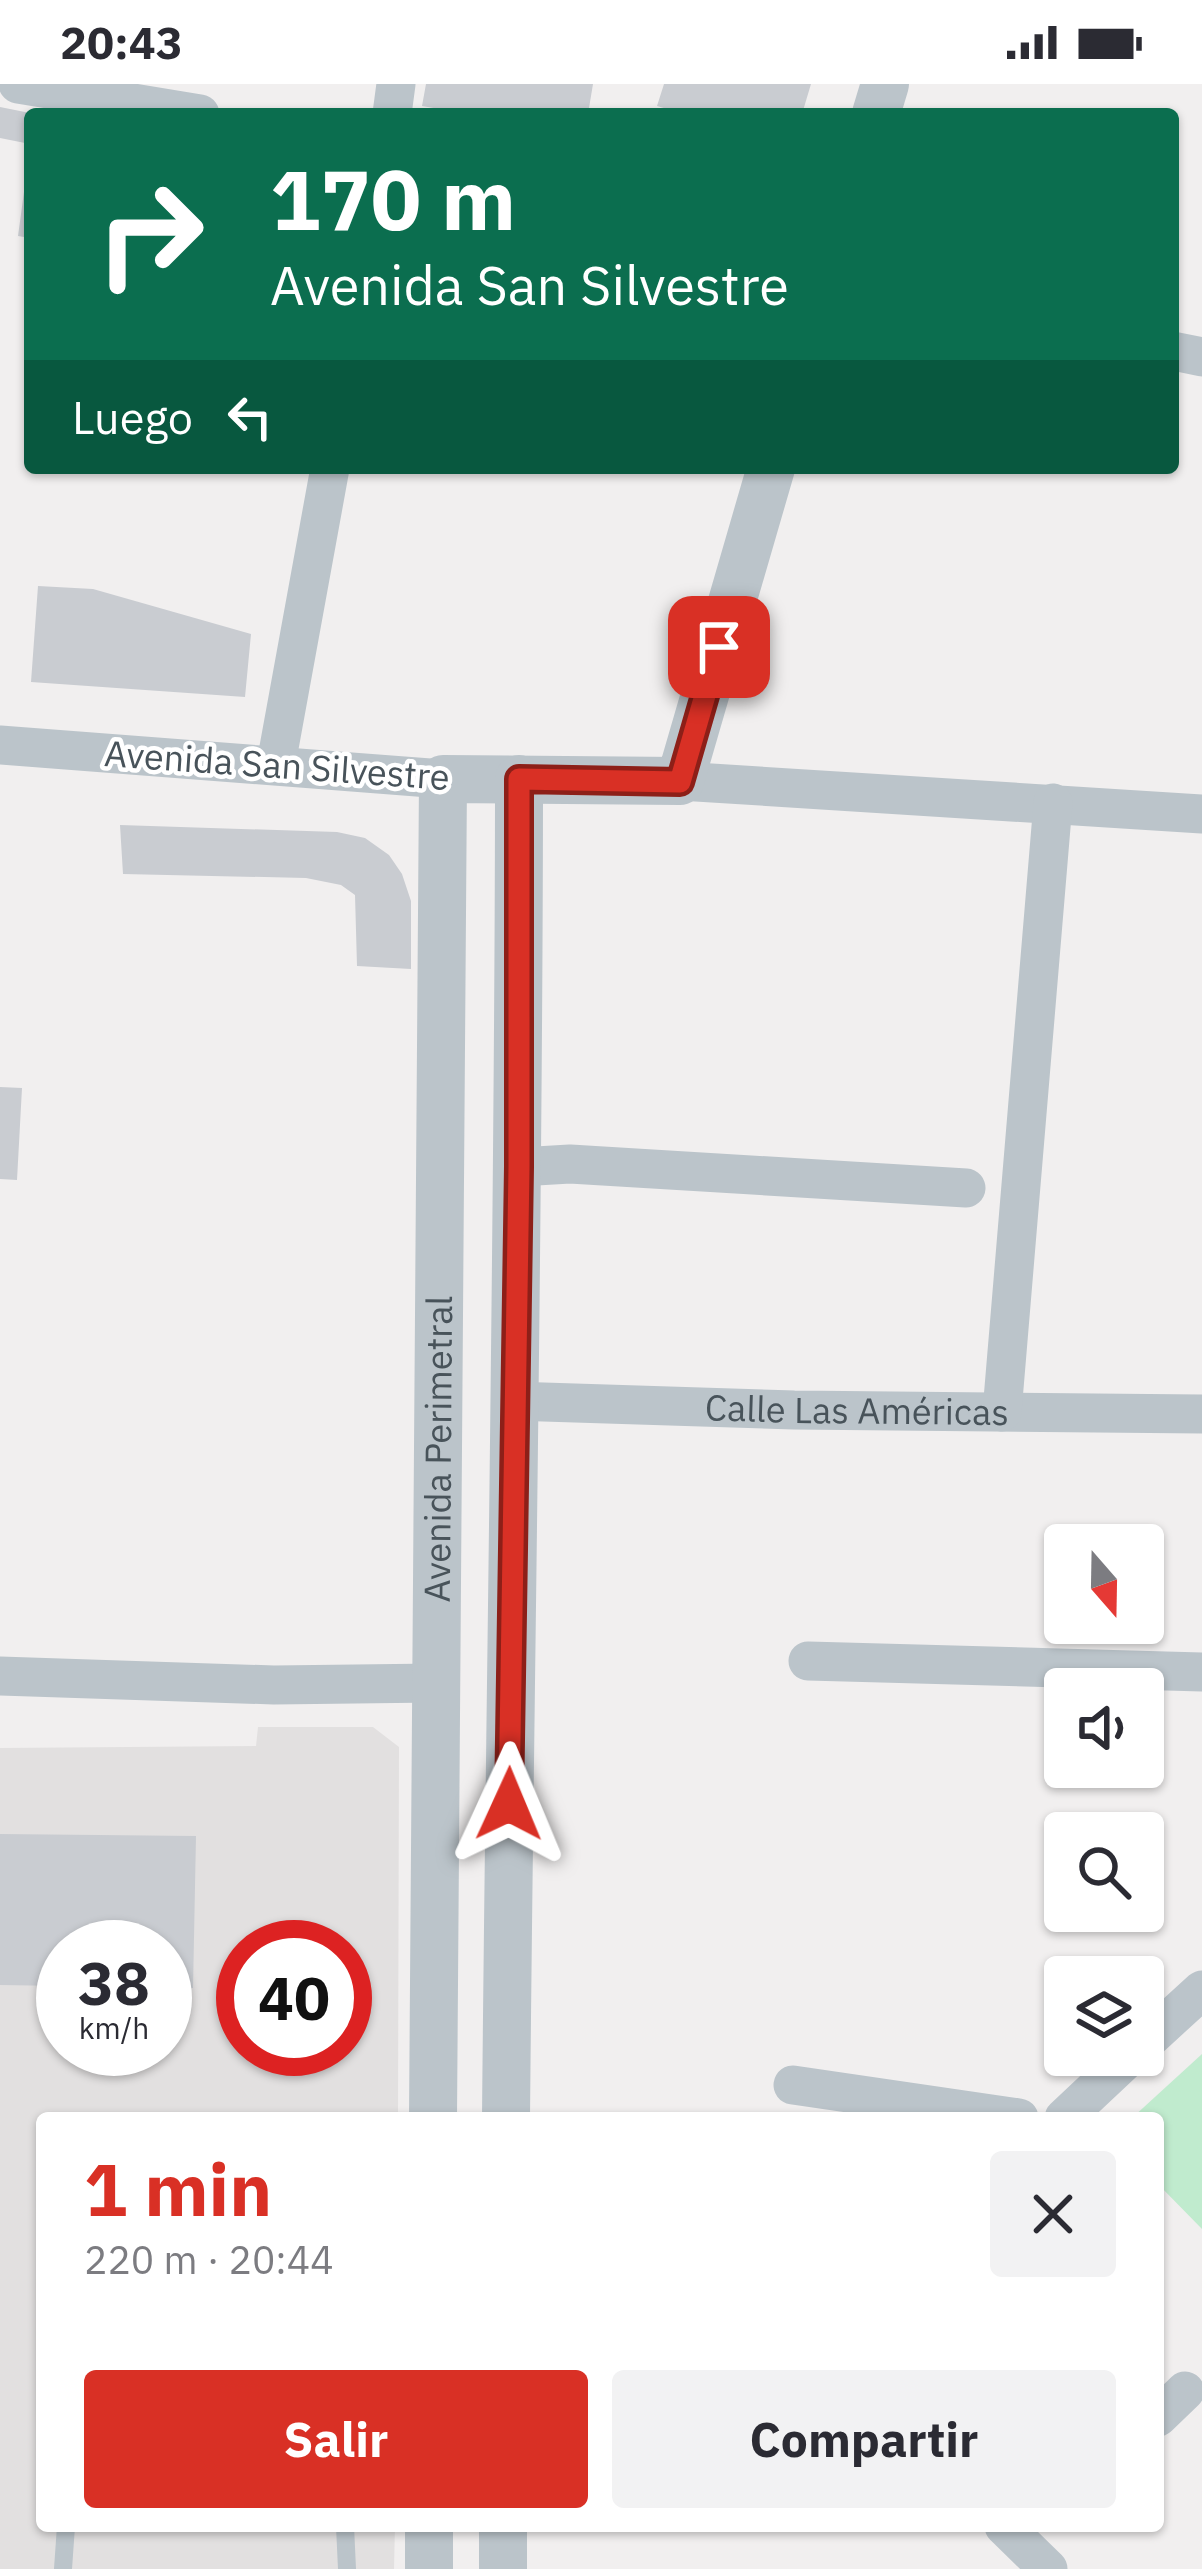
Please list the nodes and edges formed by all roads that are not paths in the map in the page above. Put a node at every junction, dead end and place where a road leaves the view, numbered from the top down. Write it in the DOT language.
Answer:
graph roads {
  1 [pos="18,84"];
  2 [pos="164,108"];
  3 [pos="329,474"];
  4 [pos="769,474"];
  5 [pos="0,745"];
  6 [pos="276,764"];
  7 [pos="443,779"];
  8 [pos="519,779"];
  9 [pos="680,782"];
  10 [pos="1053,803"];
  11 [pos="1202,814"];
  12 [pos="519,1167"];
  13 [pos="966,1188"];
  14 [pos="512,1401"];
  15 [pos="1002,1412"];
  16 [pos="1202,1414"];
  17 [pos="512,1544"];
  18 [pos="437,1545"];
  19 [pos="808,1661"];
  20 [pos="1202,1672"];
  21 [pos="0,1676"];
  22 [pos="436,1682"];
  23 [pos="1202,1990"];
  24 [pos="1164,2025"];
  25 [pos="1109,2076"];
  26 [pos="793,2085"];
  27 [pos="433,2112"];
  28 [pos="506,2112"];
  29 [pos="978,2112"];
  30 [pos="1070,2112"];
  31 [pos="65,2532"];
  32 [pos="345,2532"];
  33 [pos="430,2532"];
  34 [pos="503,2532"];
  35 [pos="63,2569"];
  36 [pos="347,2569"];
  37 [pos="429,2569"];
  38 [pos="503,2569"];
  1 -- 2 [label="street"];
  3 -- 6 [label="street"];
  4 -- 9 [label="street"];
  5 -- 6 [label="street, Avenida San Silvestre"];
  6 -- 7 [label="street, Avenida San Silvestre"];
  7 -- 8 [label="street, Avenida San Silvestre"];
  7 -- 18 [label="street, Avenida Perimetral"];
  8 -- 9 [label="street, Avenida San Silvestre"];
  8 -- 12 [label="street, Avenida Perimetral"];
  9 -- 10 [label="street, Avenida San Silvestre"];
  10 -- 11 [label="street, Avenida San Silvestre"];
  10 -- 15 [label="street"];
  12 -- 13 [label="street"];
  12 -- 14 [label="street, Avenida Perimetral"];
  14 -- 15 [label="street, Calle Las Américas"];
  14 -- 17 [label="street, Avenida Perimetral"];
  15 -- 16 [label="street, Calle Las Américas"];
  17 -- 18 [label="street"];
  17 -- 28 [label="street, Avenida Perimetral"];
  18 -- 22 [label="street, Avenida Perimetral"];
  19 -- 20 [label="street"];
  21 -- 22 [label="street"];
  22 -- 27 [label="street, Avenida Perimetral"];
  23 -- 24 [label="street"];
  25 -- 30 [label="street"];
  26 -- 29 [label="street"];
  31 -- 35 [label="lane"];
  32 -- 36 [label="lane"];
  33 -- 37 [label="street"];
  34 -- 38 [label="street"];
}
